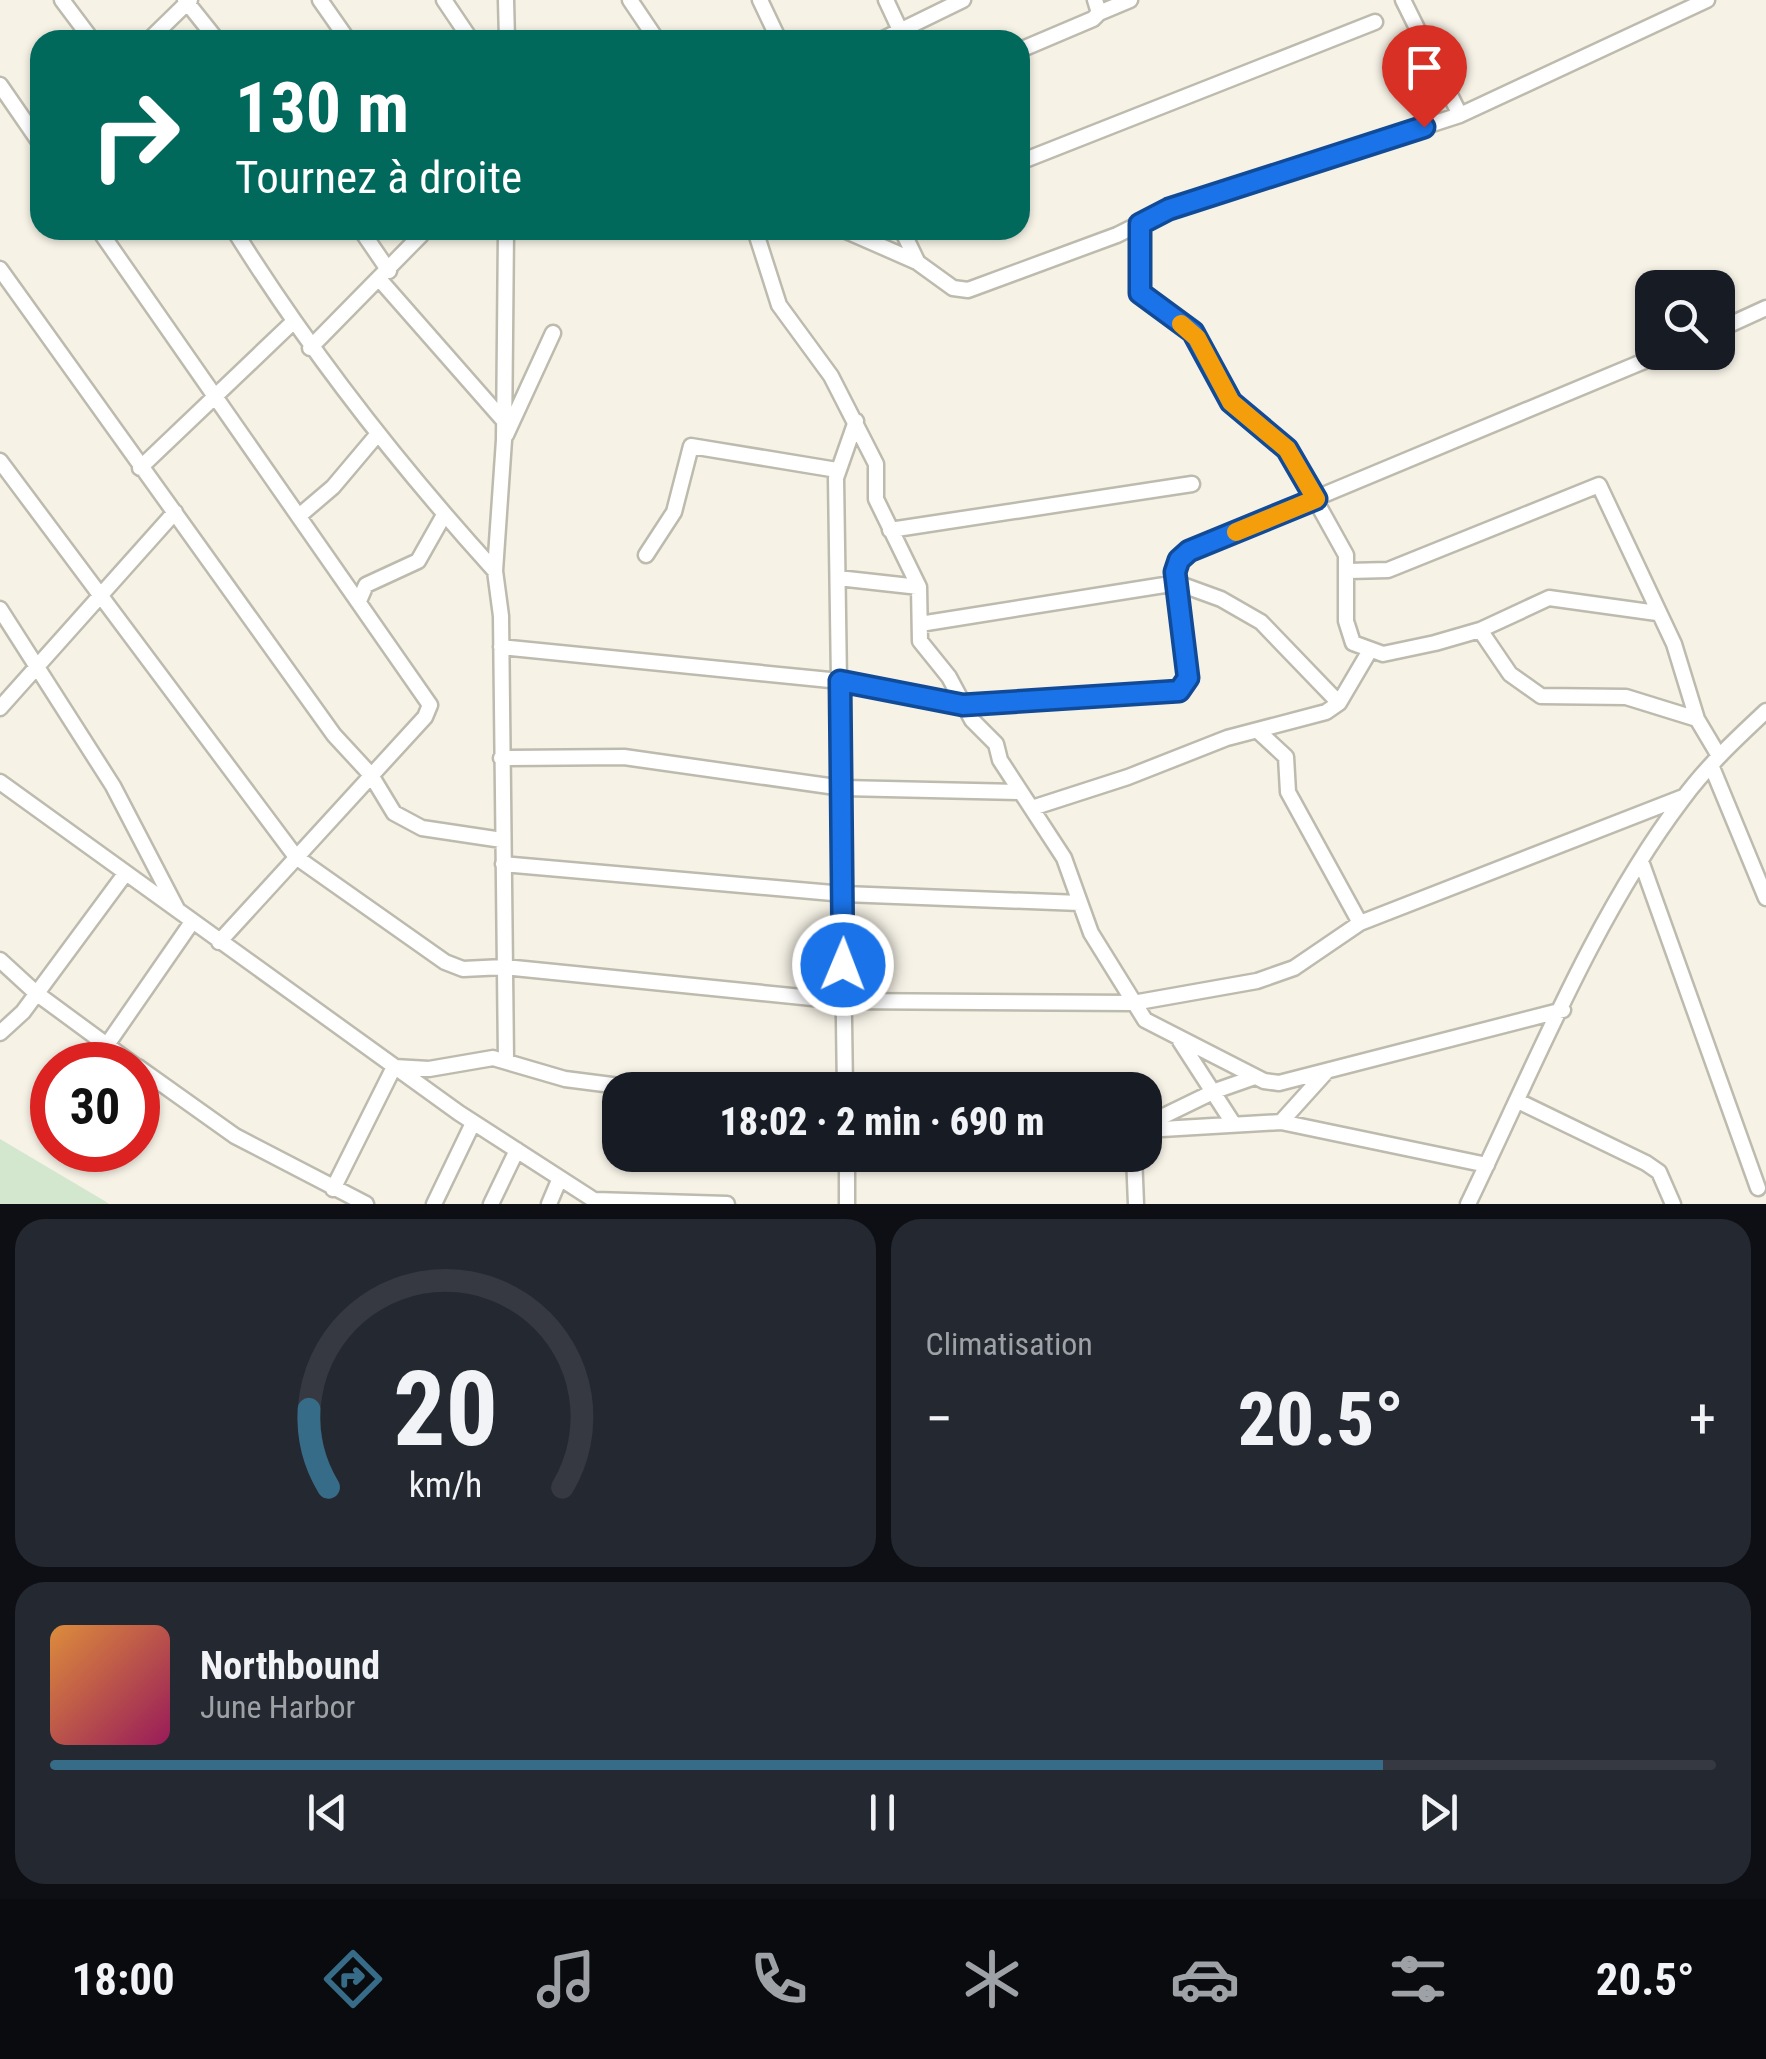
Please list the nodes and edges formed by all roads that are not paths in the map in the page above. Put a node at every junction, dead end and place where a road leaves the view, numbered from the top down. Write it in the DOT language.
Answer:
graph roads {
  1 [pos="62,0"];
  2 [pos="320,0"];
  3 [pos="444,0"];
  4 [pos="506,0"];
  5 [pos="630,0"];
  6 [pos="760,0"];
  7 [pos="886,0"];
  8 [pos="962,0"];
  9 [pos="1130,0"];
  10 [pos="1403,0"];
  11 [pos="1706,0"];
  12 [pos="187,1"];
  13 [pos="1097,6"];
  14 [pos="1374,22"];
  15 [pos="84,30"];
  16 [pos="159,30"];
  17 [pos="210,30"];
  18 [pos="341,30"];
  19 [pos="464,30"];
  20 [pos="507,30"];
  21 [pos="650,30"];
  22 [pos="774,30"];
  23 [pos="900,30"];
  24 [pos="1030,44"];
  25 [pos="0,85"];
  26 [pos="1460,116"];
  27 [pos="30,128"];
  28 [pos="1030,158"];
  29 [pos="1140,224"];
  30 [pos="107,240"];
  31 [pos="240,240"];
  32 [pos="366,240"];
  33 [pos="416,240"];
  34 [pos="503,240"];
  35 [pos="758,240"];
  36 [pos="884,240"];
  37 [pos="907,240"];
  38 [pos="917,262"];
  39 [pos="0,268"];
  40 [pos="385,276"];
  41 [pos="1766,308"];
  42 [pos="292,322"];
  43 [pos="1735,322"];
  44 [pos="553,334"];
  45 [pos="310,348"];
  46 [pos="1635,365"];
  47 [pos="215,398"];
  48 [pos="856,421"];
  49 [pos="504,422"];
  50 [pos="376,436"];
  51 [pos="504,440"];
  52 [pos="0,461"];
  53 [pos="140,468"];
  54 [pos="838,470"];
  55 [pos="1192,484"];
  56 [pos="1316,499"];
  57 [pos="175,512"];
  58 [pos="444,514"];
  59 [pos="299,516"];
  60 [pos="890,530"];
  61 [pos="646,554"];
  62 [pos="495,570"];
  63 [pos="1348,571"];
  64 [pos="838,578"];
  65 [pos="1177,583"];
  66 [pos="919,587"];
  67 [pos="99,599"];
  68 [pos="360,601"];
  69 [pos="0,609"];
  70 [pos="1657,613"];
  71 [pos="920,624"];
  72 [pos="1480,630"];
  73 [pos="501,647"];
  74 [pos="1369,652"];
  75 [pos="34,667"];
  76 [pos="840,681"];
  77 [pos="1338,702"];
  78 [pos="963,705"];
  79 [pos="0,708"];
  80 [pos="1766,712"];
  81 [pos="1697,719"];
  82 [pos="1258,731"];
  83 [pos="502,758"];
  84 [pos="1715,760"];
  85 [pos="371,775"];
  86 [pos="0,782"];
  87 [pos="843,788"];
  88 [pos="1021,792"];
  89 [pos="1684,797"];
  90 [pos="1032,808"];
  91 [pos="502,840"];
  92 [pos="296,857"];
  93 [pos="1641,861"];
  94 [pos="502,864"];
  95 [pos="125,874"];
  96 [pos="844,894"];
  97 [pos="1766,898"];
  98 [pos="1080,903"];
  99 [pos="186,918"];
  100 [pos="1360,923"];
  101 [pos="219,942"];
  102 [pos="0,960"];
  103 [pos="504,967"];
  104 [pos="36,994"];
  105 [pos="842,1001"];
  106 [pos="1133,1003"];
  107 [pos="1563,1010"];
  108 [pos="0,1033"];
  109 [pos="1176,1037"];
  110 [pos="101,1042"];
  111 [pos="108,1042"];
  112 [pos="506,1060"];
  113 [pos="394,1068"];
  114 [pos="1327,1070"];
  115 [pos="844,1072"];
  116 [pos="1255,1077"];
  117 [pos="160,1083"];
  118 [pos="602,1084"];
  119 [pos="1214,1091"];
  120 [pos="1518,1101"];
  121 [pos="1162,1119"];
  122 [pos="473,1122"];
  123 [pos="1281,1122"];
  124 [pos="1233,1123"];
  125 [pos="1162,1127"];
  126 [pos="517,1150"];
  127 [pos="1488,1165"];
  128 [pos="847,1172"];
  129 [pos="1135,1172"];
  130 [pos="560,1178"];
  131 [pos="1758,1188"];
  132 [pos="333,1190"];
  133 [pos="1470,1200"];
  134 [pos="598,1202"];
  135 [pos="366,1204"];
  136 [pos="434,1204"];
  137 [pos="491,1204"];
  138 [pos="549,1204"];
  139 [pos="727,1204"];
  140 [pos="848,1204"];
  141 [pos="1136,1204"];
  142 [pos="1489,1204"];
  143 [pos="1673,1204"];
  1 -- 15 [label="street"];
  2 -- 18 [label="street"];
  3 -- 19 [label="street"];
  4 -- 20 [label="street"];
  5 -- 21 [label="street"];
  6 -- 22 [label="street"];
  7 -- 23 [label="street"];
  8 -- 23 [label="street"];
  9 -- 13 [label="street"];
  10 -- 26 [label="street"];
  11 -- 26 [label="street"];
  12 -- 16 [label="street"];
  12 -- 17 [label="street"];
  13 -- 24 [label="street"];
  14 -- 28 [label="street"];
  25 -- 27 [label="street"];
  26 -- 29 [label="street"];
  29 -- 38 [label="street"];
  29 -- 56 [label="street"];
  30 -- 47 [label="street"];
  31 -- 42 [label="street"];
  32 -- 40 [label="street"];
  33 -- 40 [label="street"];
  34 -- 49 [label="street"];
  35 -- 48 [label="street"];
  36 -- 38 [label="street"];
  37 -- 38 [label="street"];
  39 -- 53 [label="street"];
  40 -- 45 [label="street"];
  40 -- 49 [label="street"];
  41 -- 43 [label="street"];
  42 -- 45 [label="street"];
  42 -- 47 [label="street"];
  44 -- 51 [label="street"];
  45 -- 50 [label="street"];
  46 -- 56 [label="street"];
  47 -- 53 [label="street"];
  47 -- 59 [label="street"];
  48 -- 54 [label="street"];
  48 -- 60 [label="street"];
  49 -- 51 [label="street"];
  50 -- 58 [label="street"];
  50 -- 59 [label="street"];
  51 -- 62 [label="street"];
  52 -- 67 [label="street"];
  53 -- 57 [label="street"];
  54 -- 61 [label="street"];
  54 -- 64 [label="street"];
  55 -- 60 [label="street"];
  56 -- 63 [label="street"];
  56 -- 65 [label="street"];
  57 -- 67 [label="street"];
  57 -- 85 [label="street"];
  58 -- 62 [label="street"];
  58 -- 68 [label="street"];
  59 -- 68 [label="street"];
  60 -- 66 [label="street"];
  62 -- 73 [label="street"];
  63 -- 70 [label="street"];
  63 -- 74 [label="street"];
  64 -- 66 [label="street"];
  64 -- 76 [label="street"];
  65 -- 71 [label="street"];
  65 -- 77 [label="street"];
  65 -- 78 [label="street"];
  66 -- 71 [label="street"];
  67 -- 75 [label="street"];
  67 -- 92 [label="street"];
  68 -- 85 [label="street"];
  69 -- 75 [label="street"];
  70 -- 72 [label="street"];
  70 -- 81 [label="street"];
  71 -- 78 [label="street"];
  72 -- 74 [label="street"];
  72 -- 81 [label="street"];
  73 -- 76 [label="street"];
  73 -- 83 [label="street"];
  74 -- 77 [label="street"];
  75 -- 79 [label="street"];
  75 -- 99 [label="street"];
  76 -- 78 [label="street"];
  76 -- 87 [label="street"];
  77 -- 82 [label="street"];
  78 -- 88 [label="street"];
  80 -- 84 [label="street"];
  81 -- 84 [label="street"];
  82 -- 90 [label="street"];
  82 -- 100 [label="street"];
  83 -- 87 [label="street"];
  83 -- 91 [label="street"];
  84 -- 89 [label="street"];
  84 -- 97 [label="street"];
  85 -- 91 [label="street"];
  85 -- 92 [label="street"];
  86 -- 95 [label="street"];
  87 -- 88 [label="street"];
  87 -- 96 [label="street"];
  88 -- 90 [label="street"];
  89 -- 93 [label="street"];
  89 -- 100 [label="street"];
  90 -- 98 [label="street"];
  91 -- 94 [label="street"];
  92 -- 101 [label="street"];
  92 -- 103 [label="street"];
  93 -- 107 [label="street"];
  93 -- 131 [label="street"];
  94 -- 96 [label="street"];
  94 -- 103 [label="street"];
  95 -- 99 [label="street"];
  95 -- 104 [label="street"];
  96 -- 98 [label="street"];
  96 -- 105 [label="street"];
  98 -- 106 [label="street"];
  99 -- 101 [label="street"];
  99 -- 111 [label="street"];
  100 -- 106 [label="street"];
  101 -- 113 [label="street"];
  102 -- 104 [label="street"];
  103 -- 105 [label="street"];
  103 -- 112 [label="street"];
  104 -- 108 [label="street"];
  104 -- 110 [label="street"];
  105 -- 106 [label="street"];
  105 -- 115 [label="street"];
  106 -- 109 [label="street"];
  107 -- 114 [label="street"];
  107 -- 120 [label="street"];
  109 -- 116 [label="street"];
  109 -- 119 [label="street"];
  112 -- 113 [label="street"];
  112 -- 118 [label="street"];
  113 -- 122 [label="street"];
  113 -- 132 [label="street"];
  114 -- 116 [label="street"];
  114 -- 123 [label="street"];
  116 -- 119 [label="street"];
  117 -- 132 [label="street"];
  119 -- 121 [label="street"];
  119 -- 124 [label="street"];
  120 -- 127 [label="street"];
  120 -- 143 [label="street"];
  122 -- 126 [label="street"];
  122 -- 136 [label="street"];
  123 -- 124 [label="street"];
  123 -- 127 [label="street"];
  124 -- 125 [label="street"];
  126 -- 130 [label="street"];
  126 -- 137 [label="street"];
  127 -- 133 [label="street"];
  128 -- 140 [label="street"];
  129 -- 141 [label="street"];
  130 -- 134 [label="street"];
  130 -- 138 [label="street"];
  132 -- 135 [label="street"];
  133 -- 142 [label="street"];
  134 -- 139 [label="street"];
}
